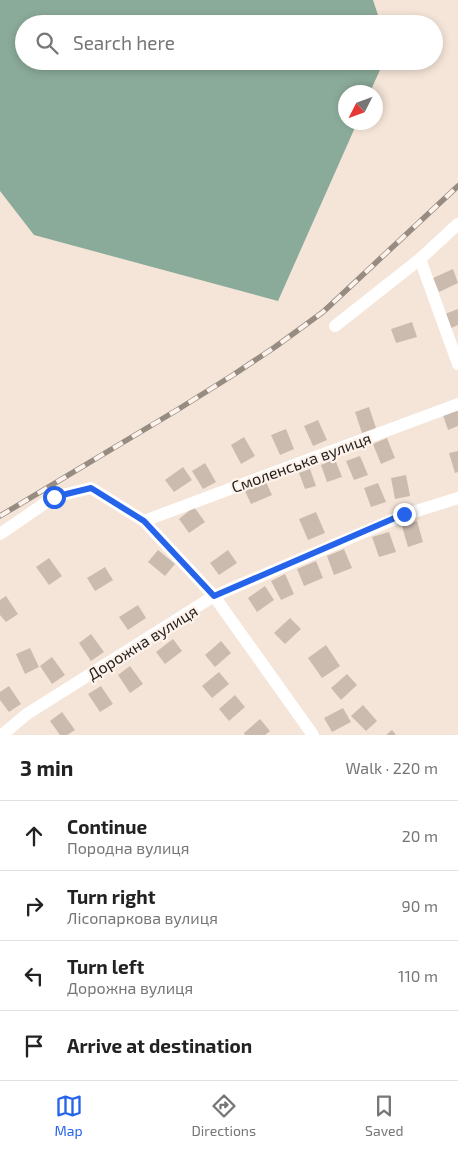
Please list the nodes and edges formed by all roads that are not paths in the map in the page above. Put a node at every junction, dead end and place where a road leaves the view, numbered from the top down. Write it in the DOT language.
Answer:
graph roads {
  1 [pos="458,224"];
  2 [pos="420,259"];
  3 [pos="335,326"];
  4 [pos="458,364"];
  5 [pos="458,404"];
  6 [pos="458,498"];
  7 [pos="144,521"];
  8 [pos="0,534"];
  9 [pos="214,596"];
  10 [pos="2,735"];
  11 [pos="313,735"];
  1 -- 2 [label="street"];
  2 -- 3 [label="street"];
  2 -- 4 [label="street"];
  5 -- 7 [label="street, Смоленська вулиця"];
  6 -- 9 [label="street, Дорожна вулиця"];
  7 -- 8 [label="street"];
  7 -- 9 [label="street"];
  9 -- 10 [label="street, Дорожна вулиця"];
  9 -- 11 [label="street"];
}
